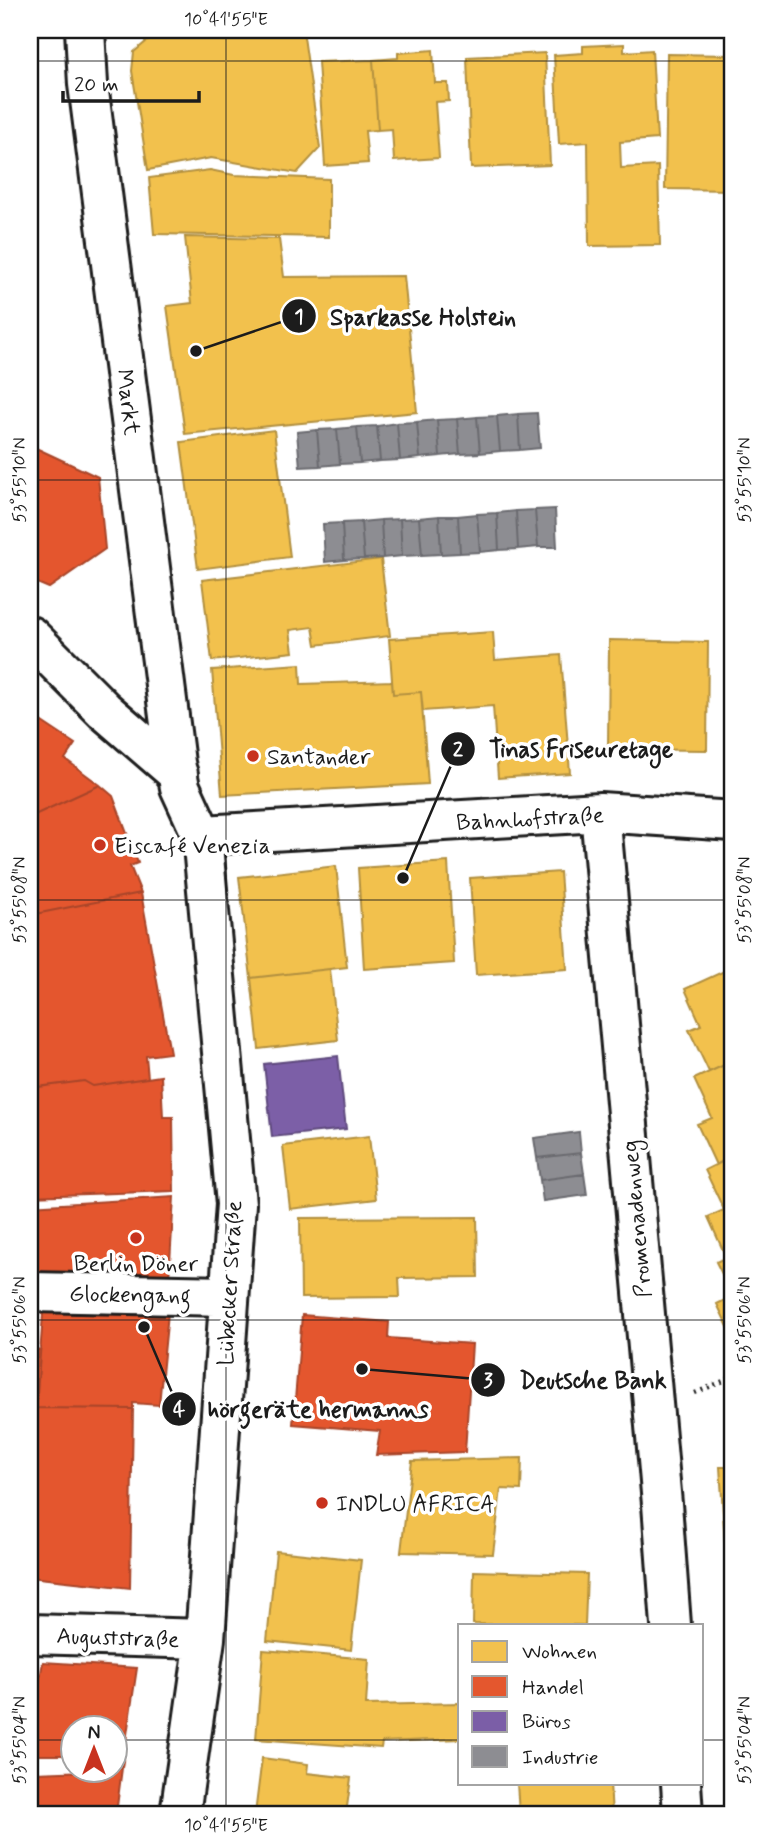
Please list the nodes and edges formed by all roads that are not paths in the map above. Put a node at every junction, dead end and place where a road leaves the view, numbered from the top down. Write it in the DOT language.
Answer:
graph roads {
  1 [pos="85,30"];
  2 [pos="30,636"];
  3 [pos="178,774"];
  4 [pos="600,813"];
  5 [pos="733,821"];
  6 [pos="202,835"];
  7 [pos="30,1292"];
  8 [pos="229,1296"];
  9 [pos="671,1624"];
  10 [pos="30,1634"];
  11 [pos="205,1639"];
  12 [pos="681,1784"];
  13 [pos="180,1814"];
  14 [pos="683,1814"];
  1 -- 3 [label="street, Markt"];
  2 -- 3 [label="street"];
  3 -- 6 [label="street, Markt"];
  4 -- 5 [label="street, Bahnhofstraße"];
  4 -- 6 [label="street, Bahnhofstraße"];
  4 -- 9 [label="street, Promenadenweg"];
  6 -- 8 [label="street, Lübecker Straße"];
  7 -- 8 [label="street, Glockengang"];
  8 -- 11 [label="street, Lübecker Straße"];
  10 -- 11 [label="street, Auguststraße"];
  11 -- 13 [label="street, Lübecker Straße"];
  12 -- 14 [label="street"];
}
